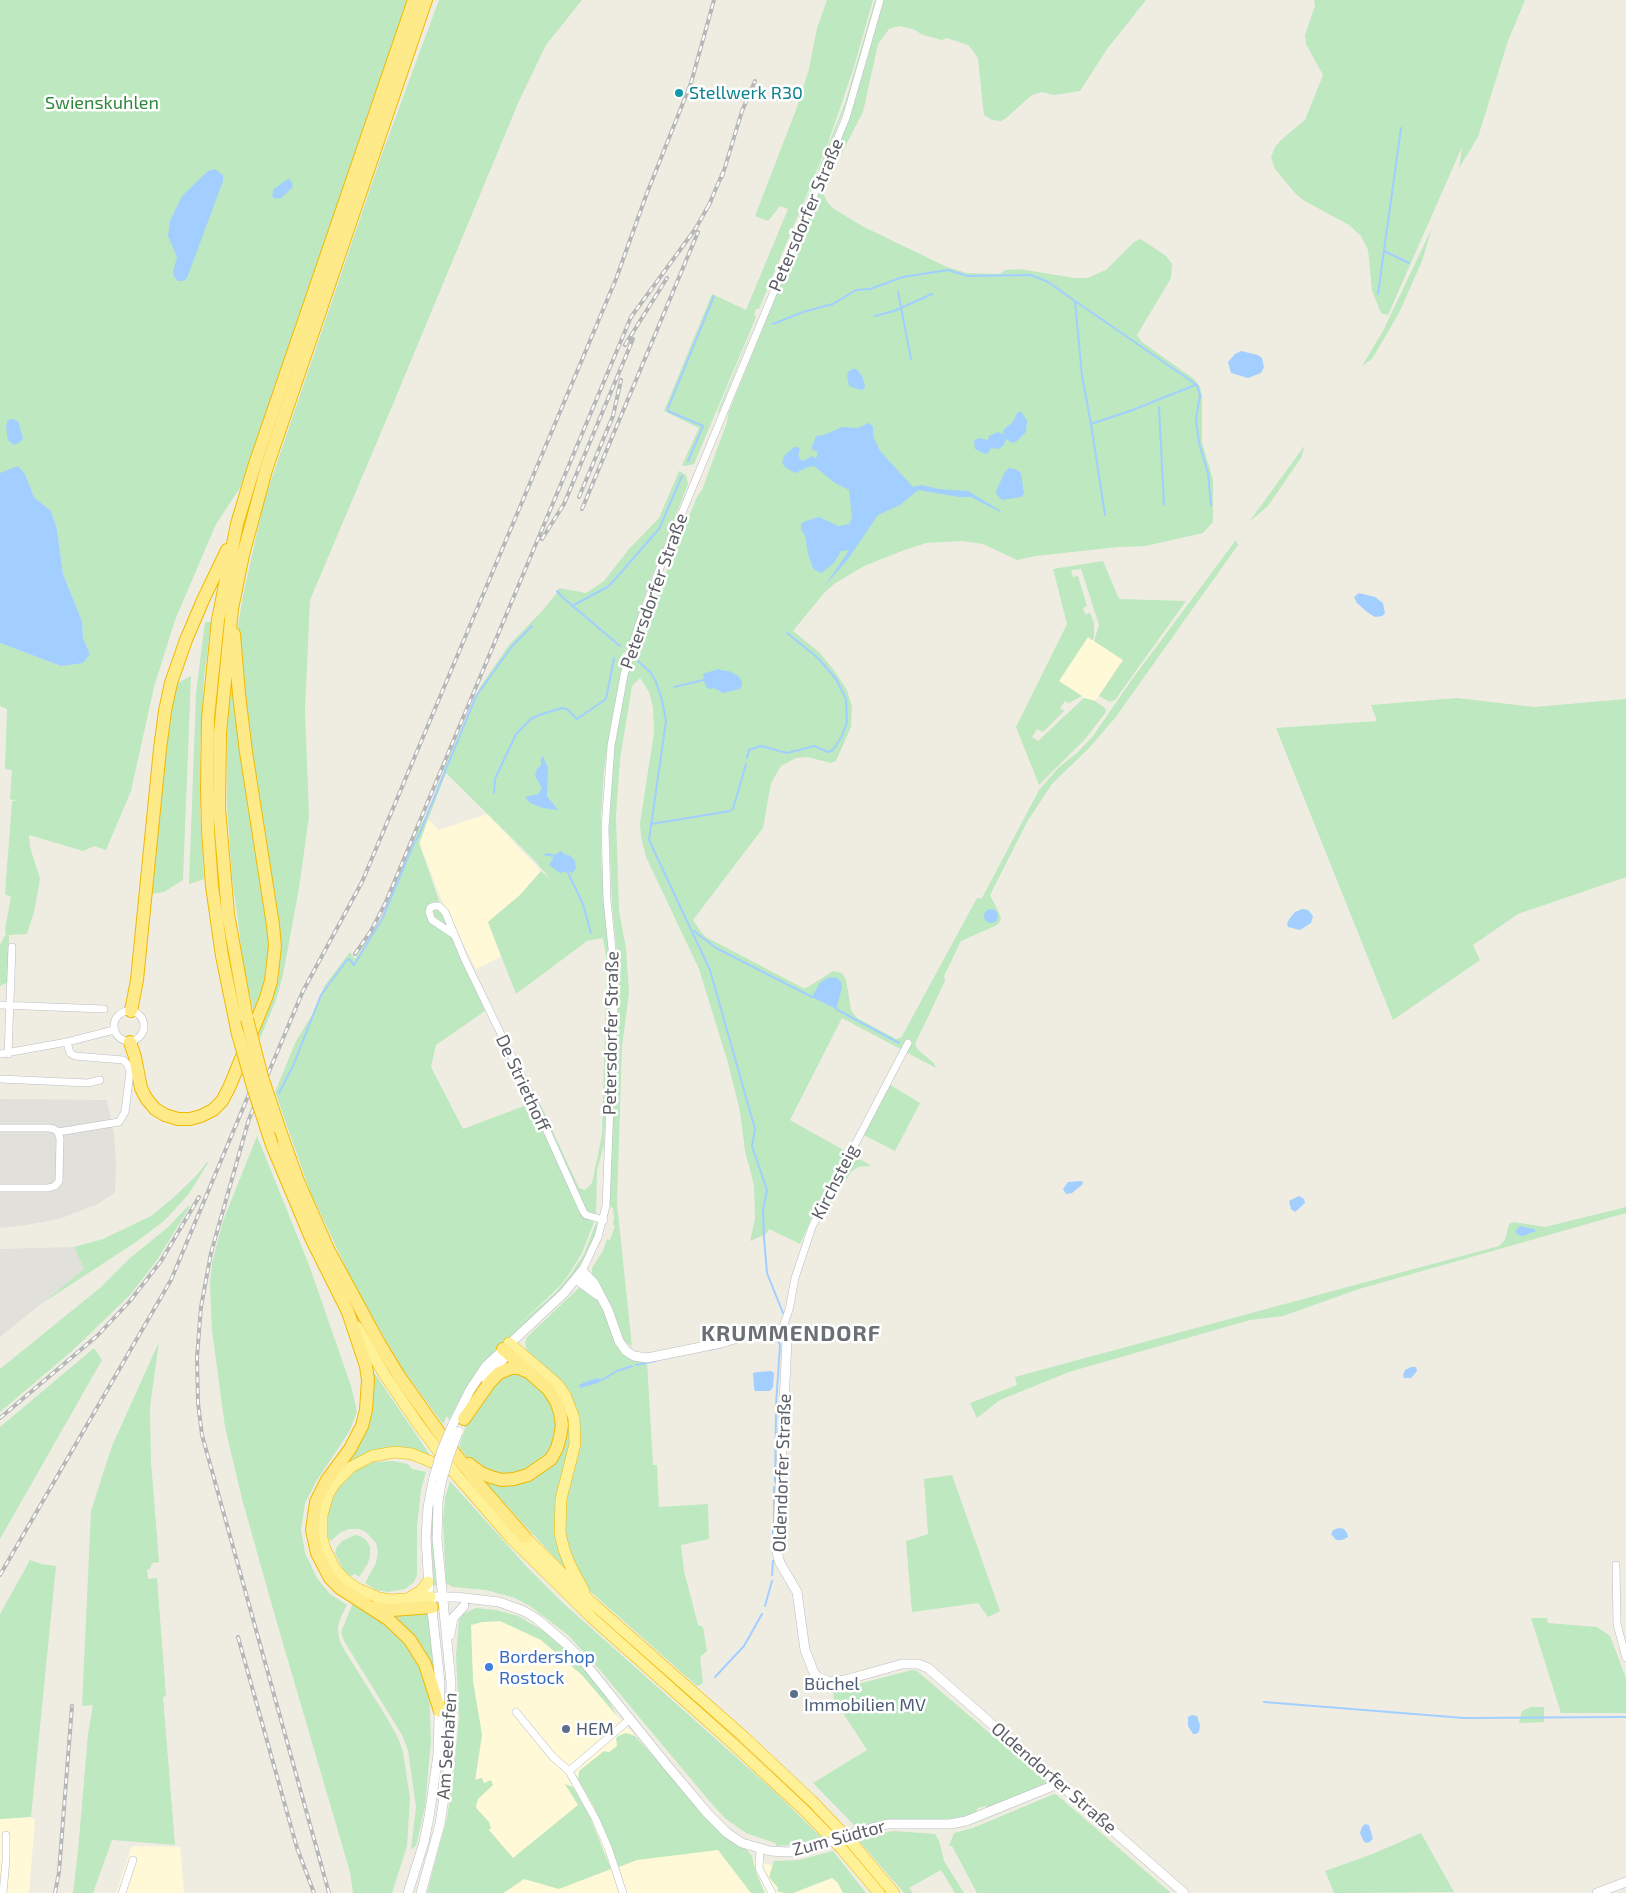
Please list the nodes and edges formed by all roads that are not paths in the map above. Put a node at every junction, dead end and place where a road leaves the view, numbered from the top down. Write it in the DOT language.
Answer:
graph roads {
  1 [pos="414,0"];
  2 [pos="426,0"];
  3 [pos="880,0"];
  4 [pos="234,537"];
  5 [pos="232,609"];
  6 [pos="453,934"];
  7 [pos="12,947"];
  8 [pos="0,1005"];
  9 [pos="10,1006"];
  10 [pos="104,1009"];
  11 [pos="131,1011"];
  12 [pos="114,1030"];
  13 [pos="68,1042"];
  14 [pos="130,1042"];
  15 [pos="908,1042"];
  16 [pos="4,1054"];
  17 [pos="0,1079"];
  18 [pos="100,1080"];
  19 [pos="0,1128"];
  20 [pos="58,1132"];
  21 [pos="0,1188"];
  22 [pos="604,1220"];
  23 [pos="579,1275"];
  24 [pos="348,1312"];
  25 [pos="782,1330"];
  26 [pos="510,1345"];
  27 [pos="531,1373"];
  28 [pos="458,1422"];
  29 [pos="448,1446"];
  30 [pos="438,1480"];
  31 [pos="486,1510"];
  32 [pos="525,1537"];
  33 [pos="1616,1565"];
  34 [pos="428,1582"];
  35 [pos="442,1597"];
  36 [pos="405,1599"];
  37 [pos="482,1600"];
  38 [pos="590,1601"];
  39 [pos="360,1602"];
  40 [pos="435,1604"];
  41 [pos="464,1606"];
  42 [pos="449,1653"];
  43 [pos="1626,1658"];
  44 [pos="440,1712"];
  45 [pos="516,1712"];
  46 [pos="630,1719"];
  47 [pos="569,1771"];
  48 [pos="1060,1783"];
  49 [pos="6,1835"];
  50 [pos="760,1850"];
  51 [pos="133,1860"];
  52 [pos="1626,1882"];
  53 [pos="2,1893"];
  54 [pos="122,1893"];
  55 [pos="408,1893"];
  56 [pos="421,1893"];
  57 [pos="624,1893"];
  58 [pos="772,1893"];
  59 [pos="878,1893"];
  60 [pos="894,1893"];
  61 [pos="1184,1893"];
  62 [pos="1597,1893"];
  1 -- 4 [label="highway"];
  2 -- 5 [label="highway"];
  3 -- 22 [label="street, Petersdorfer Straße"];
  4 -- 11 [label="highway"];
  4 -- 24 [label="highway, bridge"];
  5 -- 14 [label="highway"];
  5 -- 29 [label="highway, bridge"];
  6 -- 22 [label="street, De Striethoff"];
  7 -- 9 [label="street"];
  8 -- 9 [label="street"];
  9 -- 10 [label="street"];
  9 -- 16 [label="street"];
  11 -- 12 [label="street"];
  11 -- 14 [label="street"];
  12 -- 13 [label="street"];
  12 -- 14 [label="street"];
  13 -- 16 [label="street"];
  13 -- 20 [label="street"];
  15 -- 25 [label="street, Kirchsteig"];
  17 -- 18 [label="street"];
  19 -- 20 [label="street"];
  20 -- 21 [label="street"];
  22 -- 23 [label="street, Petersdorfer Straße"];
  23 -- 25 [label="street"];
  23 -- 26 [label="street, Petersdorfer Straße"];
  24 -- 31 [label="highway"];
  24 -- 39 [label="highway"];
  25 -- 48 [label="street, Oldendorfer Straße"];
  26 -- 27 [label="highway"];
  26 -- 28 [label="street, Petersdorfer Straße"];
  26 -- 38 [label="highway"];
  27 -- 28 [label="highway"];
  27 -- 29 [label="highway"];
  28 -- 30 [label="street, Petersdorfer Straße, bridge"];
  28 -- 30 [label="street, Petersdorfer Straße, bridge"];
  29 -- 32 [label="highway"];
  30 -- 34 [label="street, Petersdorfer Straße"];
  30 -- 35 [label="street, Petersdorfer Straße"];
  31 -- 36 [label="highway"];
  31 -- 59 [label="highway"];
  32 -- 38 [label="highway"];
  33 -- 43 [label="street"];
  34 -- 36 [label="highway"];
  34 -- 40 [label="street, Petersdorfer Straße"];
  35 -- 37 [label="street, Zum Südtor"];
  35 -- 40 [label="street, Zum Südtor"];
  36 -- 40 [label="highway"];
  37 -- 41 [label="street, Zum Südtor"];
  37 -- 46 [label="street, Zum Südtor"];
  38 -- 60 [label="highway"];
  39 -- 40 [label="highway"];
  39 -- 44 [label="highway"];
  40 -- 41 [label="street, Zum Südtor"];
  40 -- 42 [label="street, Am Seehafen"];
  40 -- 44 [label="street, Am Seehafen"];
  41 -- 42 [label="street"];
  42 -- 56 [label="street, Am Seehafen"];
  44 -- 55 [label="street, Am Seehafen"];
  45 -- 47 [label="street"];
  46 -- 47 [label="street"];
  46 -- 50 [label="street, Zum Südtor"];
  47 -- 57 [label="street"];
  48 -- 50 [label="street, Zum Südtor, bridge"];
  48 -- 61 [label="street, Oldendorfer Straße"];
  49 -- 53 [label="street"];
  50 -- 58 [label="street"];
  51 -- 54 [label="street"];
  52 -- 62 [label="street"];
}
